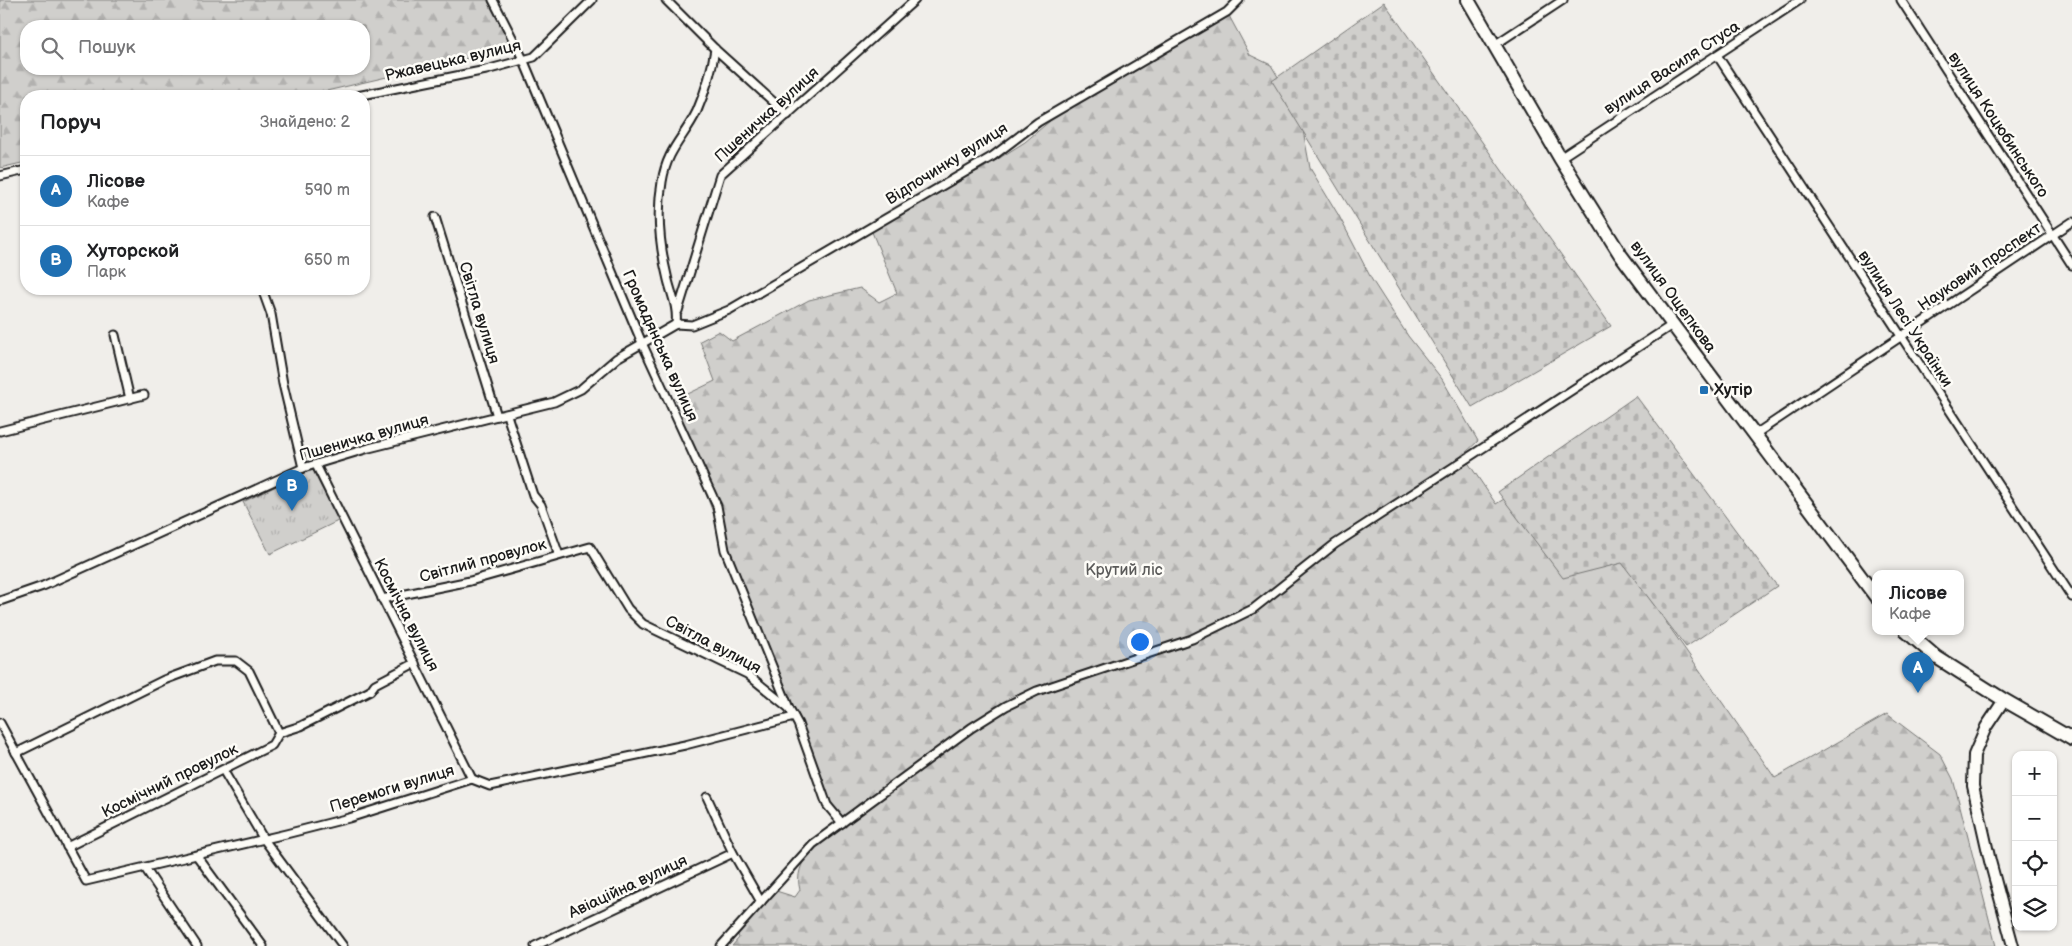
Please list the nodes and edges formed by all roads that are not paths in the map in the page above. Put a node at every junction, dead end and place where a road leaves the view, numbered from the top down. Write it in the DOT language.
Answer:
graph roads {
  1 [pos="493,0"];
  2 [pos="592,0"];
  3 [pos="666,0"];
  4 [pos="915,0"];
  5 [pos="1239,0"];
  6 [pos="1468,0"];
  7 [pos="1564,0"];
  8 [pos="1800,0"];
  9 [pos="1901,0"];
  10 [pos="1494,46"];
  11 [pos="715,49"];
  12 [pos="1717,55"];
  13 [pos="523,59"];
  14 [pos="370,93"];
  15 [pos="788,115"];
  16 [pos="1560,158"];
  17 [pos="20,171"];
  18 [pos="0,176"];
  19 [pos="435,218"];
  20 [pos="2072,222"];
  21 [pos="2052,236"];
  22 [pos="2072,265"];
  23 [pos="264,295"];
  24 [pos="678,311"];
  25 [pos="676,324"];
  26 [pos="1672,325"];
  27 [pos="115,335"];
  28 [pos="1900,338"];
  29 [pos="642,343"];
  30 [pos="144,395"];
  31 [pos="130,399"];
  32 [pos="506,415"];
  33 [pos="497,416"];
  34 [pos="0,431"];
  35 [pos="1754,436"];
  36 [pos="316,465"];
  37 [pos="303,468"];
  38 [pos="590,547"];
  39 [pos="559,555"];
  40 [pos="1872,592"];
  41 [pos="2072,597"];
  42 [pos="382,600"];
  43 [pos="0,602"];
  44 [pos="1910,635"];
  45 [pos="415,663"];
  46 [pos="2004,700"];
  47 [pos="789,708"];
  48 [pos="794,716"];
  49 [pos="0,723"];
  50 [pos="279,733"];
  51 [pos="2072,739"];
  52 [pos="16,753"];
  53 [pos="223,770"];
  54 [pos="472,779"];
  55 [pos="707,797"];
  56 [pos="842,824"];
  57 [pos="263,838"];
  58 [pos="67,847"];
  59 [pos="733,853"];
  60 [pos="197,856"];
  61 [pos="146,868"];
  62 [pos="761,902"];
  63 [pos="197,946"];
  64 [pos="263,946"];
  65 [pos="343,946"];
  66 [pos="535,946"];
  67 [pos="721,946"];
  68 [pos="2013,946"];
  1 -- 13 [label="street, Громадянська вулиця"];
  2 -- 13 [label="street, Ржавецька вулиця"];
  3 -- 11 [label="street"];
  4 -- 15 [label="street, Пшеничка вулиця"];
  5 -- 25 [label="street, Відпочинку вулиця"];
  6 -- 10 [label="highway, вулиця Ощепкова"];
  7 -- 10 [label="street"];
  8 -- 12 [label="street, вулиця Василя Стуса"];
  9 -- 21 [label="street, вулиця Коцюбинського"];
  10 -- 16 [label="highway, вулиця Ощепкова"];
  11 -- 15 [label="street"];
  11 -- 24 [label="street"];
  12 -- 16 [label="street, вулиця Василя Стуса"];
  12 -- 28 [label="street, вулиця Лесі Українки"];
  13 -- 14 [label="street, Ржавецька вулиця"];
  13 -- 29 [label="street, Громадянська вулиця"];
  15 -- 24 [label="street, Пшеничка вулиця"];
  16 -- 26 [label="highway, вулиця Ощепкова"];
  17 -- 18 [label="street"];
  19 -- 33 [label="street, Світла вулиця"];
  20 -- 21 [label="street, Науковий проспект"];
  21 -- 22 [label="street, вулиця Коцюбинського"];
  21 -- 28 [label="street, Науковий проспект"];
  23 -- 37 [label="street"];
  24 -- 25 [label="street, Пшеничка вулиця"];
  25 -- 29 [label="street, Пшеничка вулиця"];
  26 -- 35 [label="highway, вулиця Ощепкова"];
  26 -- 56 [label="street"];
  27 -- 31 [label="street"];
  28 -- 35 [label="street, Науковий проспект"];
  28 -- 41 [label="street, вулиця Лесі Українки"];
  29 -- 32 [label="street, Пшеничка вулиця"];
  29 -- 47 [label="street, Громадянська вулиця"];
  30 -- 31 [label="street"];
  31 -- 34 [label="street"];
  32 -- 33 [label="street, Пшеничка вулиця"];
  32 -- 39 [label="street"];
  33 -- 36 [label="street, Пшеничка вулиця"];
  35 -- 40 [label="highway, вулиця Ощепкова"];
  36 -- 37 [label="street, Пшеничка вулиця"];
  36 -- 42 [label="street, Космічна вулиця"];
  37 -- 43 [label="street, Пшеничка вулиця"];
  38 -- 39 [label="street, Світлий провулок"];
  38 -- 47 [label="street, Світла вулиця"];
  39 -- 42 [label="street, Світлий провулок"];
  42 -- 45 [label="street, Космічна вулиця"];
  44 -- 46 [label="highway"];
  45 -- 50 [label="street"];
  45 -- 54 [label="street, Космічна вулиця"];
  46 -- 51 [label="highway"];
  46 -- 68 [label="street"];
  47 -- 48 [label="street, Світла вулиця"];
  48 -- 54 [label="street, Перемоги вулиця"];
  48 -- 56 [label="street, Світла вулиця"];
  49 -- 52 [label="street"];
  50 -- 52 [label="street"];
  50 -- 53 [label="street, Космічний провулок"];
  52 -- 58 [label="street"];
  53 -- 57 [label="street"];
  53 -- 58 [label="street, Космічний провулок"];
  54 -- 57 [label="street, Перемоги вулиця"];
  55 -- 59 [label="street"];
  56 -- 62 [label="street"];
  57 -- 60 [label="street, Перемоги вулиця"];
  57 -- 65 [label="street"];
  58 -- 61 [label="street, Перемоги вулиця"];
  59 -- 62 [label="street"];
  59 -- 66 [label="street, Авіаційна вулиця"];
  60 -- 61 [label="street, Перемоги вулиця"];
  60 -- 64 [label="street"];
  61 -- 63 [label="street"];
  62 -- 67 [label="street"];
}
